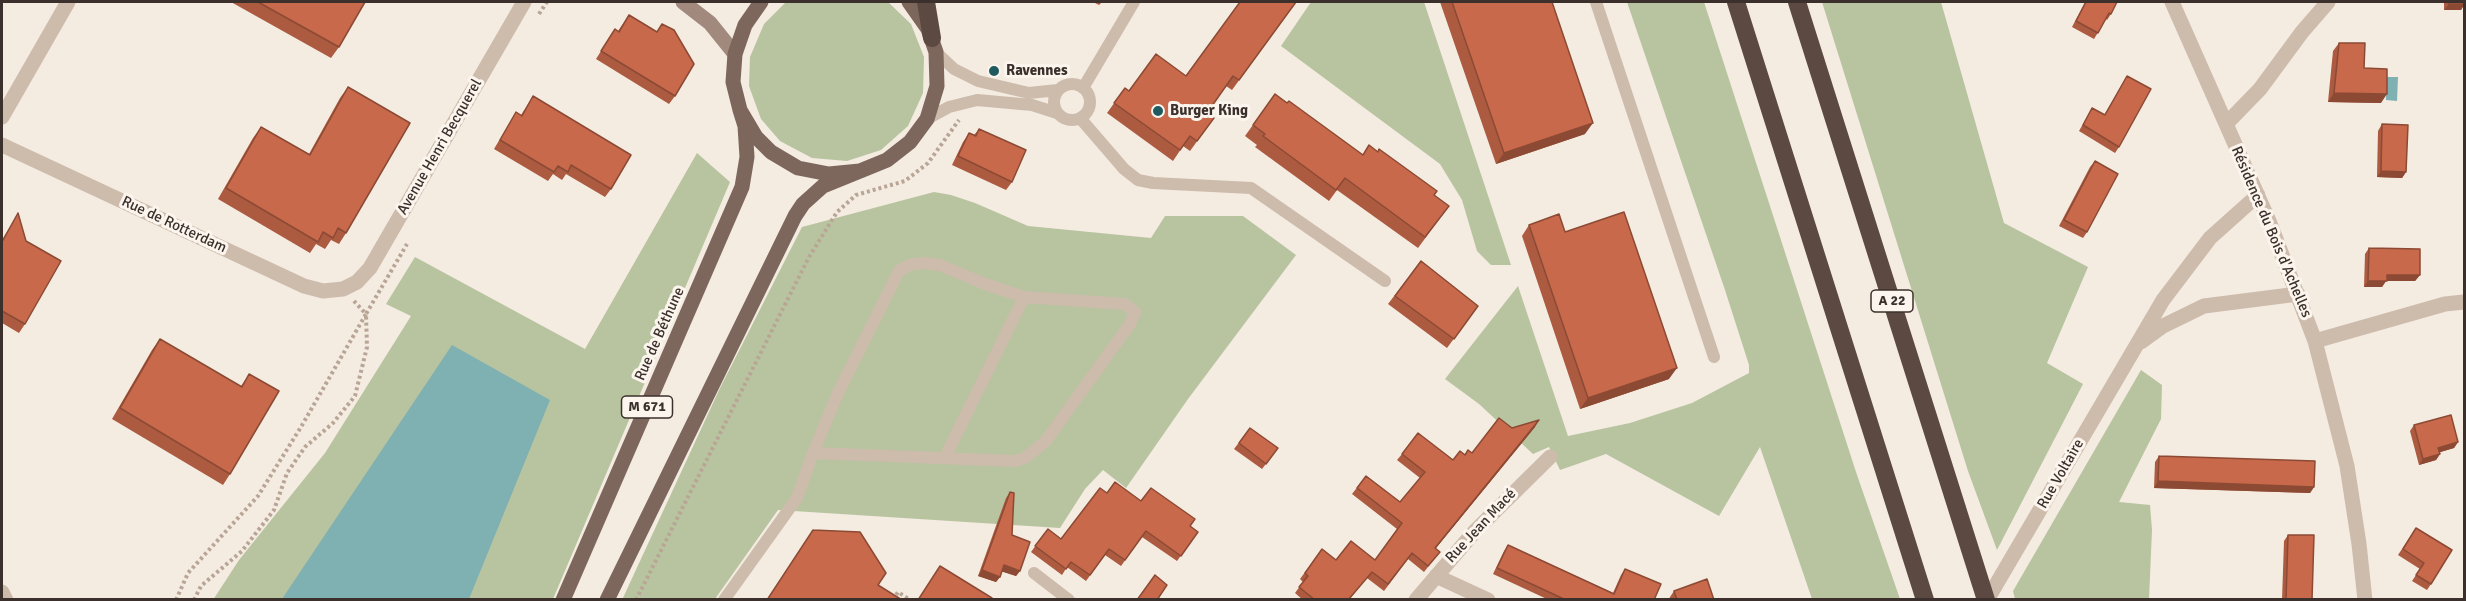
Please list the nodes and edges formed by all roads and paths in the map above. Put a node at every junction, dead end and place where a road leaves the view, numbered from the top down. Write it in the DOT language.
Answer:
graph roads {
  1 [pos="68,2"];
  2 [pos="524,2"];
  3 [pos="683,2"];
  4 [pos="761,2"];
  5 [pos="909,2"];
  6 [pos="926,2"];
  7 [pos="1134,2"];
  8 [pos="1596,2"];
  9 [pos="1737,2"];
  10 [pos="1797,2"];
  11 [pos="2172,2"];
  12 [pos="2328,2"];
  13 [pos="934,45"];
  14 [pos="735,54"];
  15 [pos="1083,88"];
  16 [pos="1058,90"];
  17 [pos="963,102"];
  18 [pos="740,110"];
  19 [pos="1057,113"];
  20 [pos="2,117"];
  21 [pos="927,118"];
  22 [pos="1080,118"];
  23 [pos="2226,124"];
  24 [pos="2,145"];
  25 [pos="860,171"];
  26 [pos="2258,195"];
  27 [pos="1385,282"];
  28 [pos="346,288"];
  29 [pos="2298,294"];
  30 [pos="1024,297"];
  31 [pos="2464,302"];
  32 [pos="366,314"];
  33 [pos="2315,341"];
  34 [pos="2134,348"];
  35 [pos="1714,357"];
  36 [pos="813,453"];
  37 [pos="945,457"];
  38 [pos="1550,457"];
  39 [pos="1034,573"];
  40 [pos="1436,576"];
  41 [pos="2,592"];
  42 [pos="2368,598"];
  43 [pos="6,600"];
  44 [pos="176,600"];
  45 [pos="194,600"];
  46 [pos="562,600"];
  47 [pos="607,600"];
  48 [pos="636,600"];
  49 [pos="724,600"];
  50 [pos="893,600"];
  51 [pos="910,600"];
  52 [pos="1069,600"];
  53 [pos="1416,600"];
  54 [pos="1488,600"];
  55 [pos="1924,600"];
  56 [pos="1987,600"];
  1 -- 20 [label="street"];
  2 -- 28 [label="street, Avenue Henri Becquerel"];
  3 -- 14 [label="street"];
  4 -- 14 [label="main road"];
  5 -- 13 [label="main road"];
  6 -- 13 [label="highway"];
  7 -- 15 [label="lane"];
  8 -- 35 [label="lane"];
  9 -- 55 [label="highway"];
  10 -- 56 [label="highway, A 22"];
  11 -- 23 [label="street, Résidence du Bois d'Achelles"];
  12 -- 23 [label="street"];
  13 -- 16 [label="lane"];
  13 -- 21 [label="main road"];
  14 -- 18 [label="main road"];
  15 -- 16 [label="lane"];
  15 -- 22 [label="lane"];
  16 -- 19 [label="lane"];
  17 -- 19 [label="lane"];
  17 -- 21 [label="lane"];
  17 -- 48 [label="path"];
  18 -- 25 [label="main road"];
  18 -- 46 [label="main road, Rue de Béthune / M 671"];
  19 -- 22 [label="lane"];
  21 -- 25 [label="main road"];
  22 -- 27 [label="lane"];
  23 -- 26 [label="street, Résidence du Bois d'Achelles"];
  24 -- 28 [label="street, Rue de Rotterdam"];
  25 -- 47 [label="main road, M 671"];
  26 -- 29 [label="street, Résidence du Bois d'Achelles"];
  26 -- 34 [label="street, Rue Voltaire"];
  28 -- 32 [label="path"];
  29 -- 33 [label="street, Résidence du Bois d'Achelles"];
  29 -- 34 [label="street, Rue Voltaire"];
  30 -- 36 [label="lane"];
  30 -- 37 [label="lane"];
  30 -- 37 [label="lane"];
  31 -- 33 [label="street"];
  32 -- 44 [label="path"];
  32 -- 45 [label="path"];
  33 -- 42 [label="street, Résidence du Bois d'Achelles"];
  34 -- 56 [label="street, Rue Voltaire"];
  36 -- 37 [label="lane"];
  36 -- 49 [label="lane"];
  38 -- 40 [label="street, Rue Jean Macé"];
  39 -- 52 [label="lane"];
  40 -- 53 [label="street, Rue Jean Macé"];
  40 -- 54 [label="street"];
  41 -- 43 [label="street"];
  50 -- 51 [label="path"];
}
